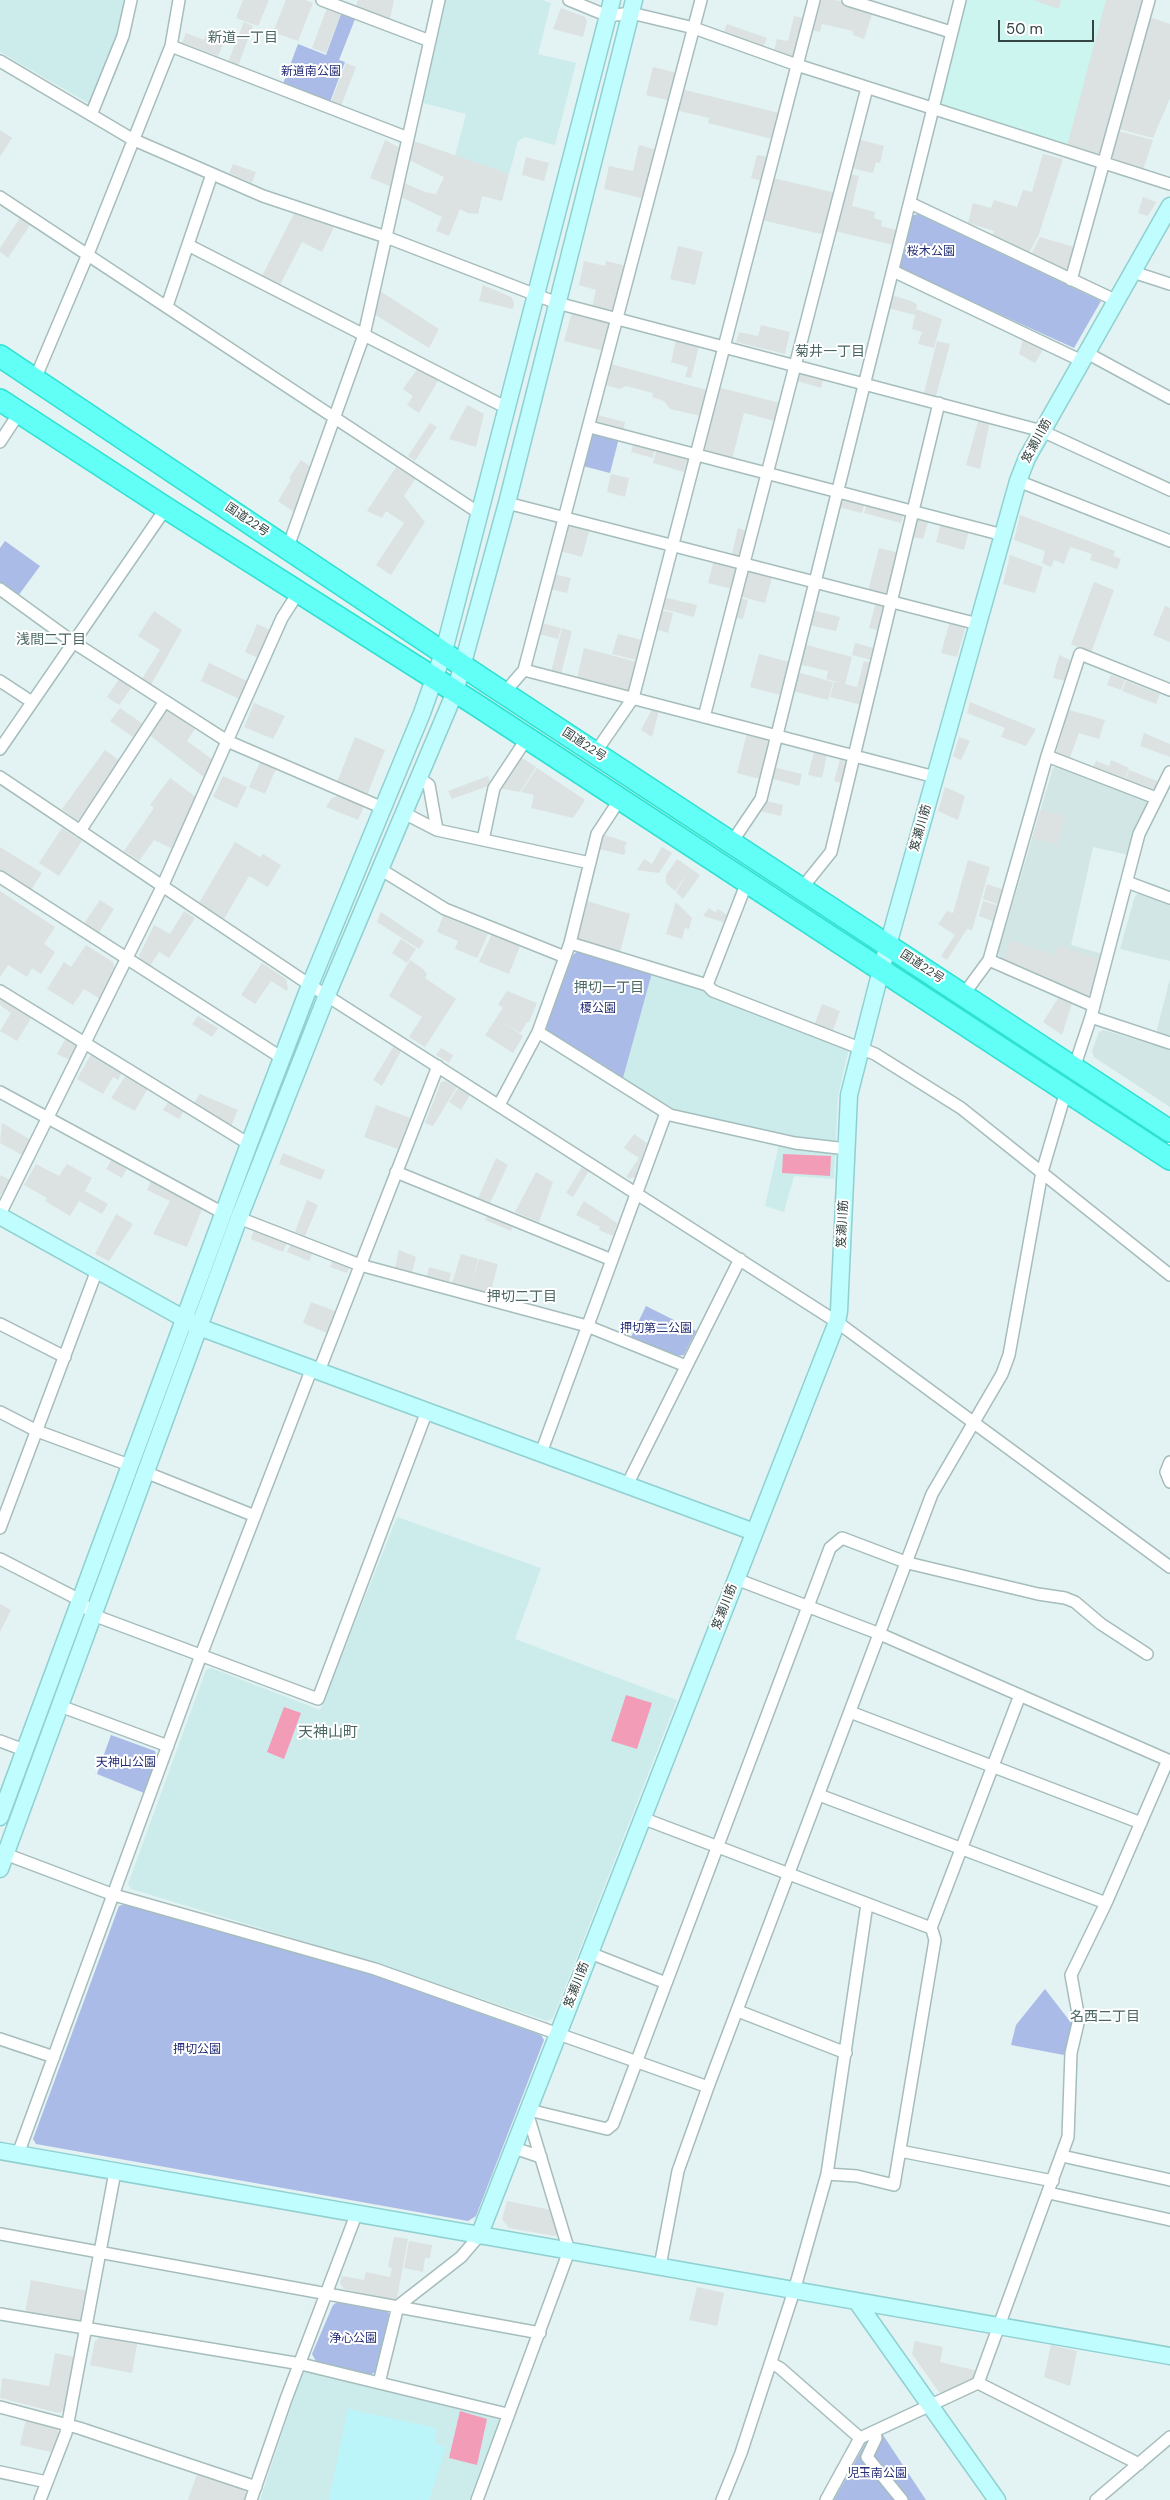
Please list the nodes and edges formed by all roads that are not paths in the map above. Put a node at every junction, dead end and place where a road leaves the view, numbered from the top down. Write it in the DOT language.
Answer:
graph roads {
  1 [pos="131,0"];
  2 [pos="179,0"];
  3 [pos="322,0"];
  4 [pos="439,0"];
  5 [pos="569,0"];
  6 [pos="701,0"];
  7 [pos="814,0"];
  8 [pos="848,0"];
  9 [pos="960,0"];
  10 [pos="1149,0"];
  11 [pos="633,6"];
  12 [pos="610,8"];
  13 [pos="694,28"];
  14 [pos="951,32"];
  15 [pos="430,41"];
  16 [pos="171,46"];
  17 [pos="0,61"];
  18 [pos="797,65"];
  19 [pos="867,88"];
  20 [pos="934,109"];
  21 [pos="91,115"];
  22 [pos="408,138"];
  23 [pos="132,139"];
  24 [pos="1104,164"];
  25 [pos="212,174"];
  26 [pos="1170,184"];
  27 [pos="0,197"];
  28 [pos="910,203"];
  29 [pos="1170,206"];
  30 [pos="386,237"];
  31 [pos="188,245"];
  32 [pos="88,254"];
  33 [pos="893,271"];
  34 [pos="1133,272"];
  35 [pos="1070,280"];
  36 [pos="1170,284"];
  37 [pos="535,296"];
  38 [pos="1117,301"];
  39 [pos="557,303"];
  40 [pos="167,306"];
  41 [pos="618,319"];
  42 [pos="364,335"];
  43 [pos="725,348"];
  44 [pos="0,356"];
  45 [pos="1084,357"];
  46 [pos="795,366"];
  47 [pos="35,379"];
  48 [pos="864,384"];
  49 [pos="1170,398"];
  50 [pos="0,400"];
  51 [pos="939,404"];
  52 [pos="506,408"];
  53 [pos="19,413"];
  54 [pos="334,417"];
  55 [pos="590,428"];
  56 [pos="1042,430"];
  57 [pos="0,442"];
  58 [pos="696,455"];
  59 [pos="767,474"];
  60 [pos="1018,482"];
  61 [pos="1170,490"];
  62 [pos="838,492"];
  63 [pos="507,502"];
  64 [pos="166,508"];
  65 [pos="913,511"];
  66 [pos="480,513"];
  67 [pos="566,518"];
  68 [pos="1003,535"];
  69 [pos="1170,541"];
  70 [pos="673,545"];
  71 [pos="288,547"];
  72 [pos="744,564"];
  73 [pos="815,582"];
  74 [pos="0,589"];
  75 [pos="298,593"];
  76 [pos="891,602"];
  77 [pos="978,624"];
  78 [pos="73,642"];
  79 [pos="444,652"];
  80 [pos="463,666"];
  81 [pos="524,670"];
  82 [pos="434,679"];
  83 [pos="0,681"];
  84 [pos="1170,690"];
  85 [pos="455,692"];
  86 [pos="504,693"];
  87 [pos="633,698"];
  88 [pos="165,701"];
  89 [pos="32,702"];
  90 [pos="704,717"];
  91 [pos="777,736"];
  92 [pos="527,738"];
  93 [pos="227,741"];
  94 [pos="0,750"];
  95 [pos="595,753"];
  96 [pos="854,756"];
  97 [pos="1048,756"];
  98 [pos="1170,772"];
  99 [pos="0,777"];
  100 [pos="935,777"];
  101 [pos="419,778"];
  102 [pos="1166,788"];
  103 [pos="1156,798"];
  104 [pos="620,799"];
  105 [pos="383,808"];
  106 [pos="404,814"];
  107 [pos="437,830"];
  108 [pos="80,831"];
  109 [pos="482,840"];
  110 [pos="732,842"];
  111 [pos="590,863"];
  112 [pos="380,869"];
  113 [pos="0,877"];
  114 [pos="747,882"];
  115 [pos="1127,882"];
  116 [pos="162,886"];
  117 [pos="802,888"];
  118 [pos="1170,898"];
  119 [pos="570,943"];
  120 [pos="888,945"];
  121 [pos="565,957"];
  122 [pos="127,959"];
  123 [pos="989,960"];
  124 [pos="881,970"];
  125 [pos="310,985"];
  126 [pos="707,985"];
  127 [pos="0,991"];
  128 [pos="964,994"];
  129 [pos="327,995"];
  130 [pos="1092,1012"];
  131 [pos="538,1032"];
  132 [pos="85,1043"];
  133 [pos="1170,1044"];
  134 [pos="862,1048"];
  135 [pos="282,1058"];
  136 [pos="438,1066"];
  137 [pos="1074,1068"];
  138 [pos="1066,1091"];
  139 [pos="0,1092"];
  140 [pos="499,1105"];
  141 [pos="666,1113"];
  142 [pos="48,1118"];
  143 [pos="1170,1131"];
  144 [pos="249,1144"];
  145 [pos="847,1149"];
  146 [pos="1170,1159"];
  147 [pos="396,1172"];
  148 [pos="1042,1172"];
  149 [pos="637,1192"];
  150 [pos="0,1215"];
  151 [pos="231,1216"];
  152 [pos="740,1259"];
  153 [pos="612,1260"];
  154 [pos="360,1265"];
  155 [pos="97,1270"];
  156 [pos="1170,1275"];
  157 [pos="183,1318"];
  158 [pos="837,1322"];
  159 [pos="0,1324"];
  160 [pos="199,1326"];
  161 [pos="588,1326"];
  162 [pos="65,1357"];
  163 [pos="686,1366"];
  164 [pos="315,1369"];
  165 [pos="427,1411"];
  166 [pos="0,1412"];
  167 [pos="973,1424"];
  168 [pos="37,1431"];
  169 [pos="541,1453"];
  170 [pos="1170,1462"];
  171 [pos="129,1465"];
  172 [pos="146,1472"];
  173 [pos="1170,1482"];
  174 [pos="627,1485"];
  175 [pos="255,1516"];
  176 [pos="0,1528"];
  177 [pos="754,1532"];
  178 [pos="0,1559"];
  179 [pos="908,1563"];
  180 [pos="1170,1567"];
  181 [pos="736,1579"];
  182 [pos="80,1600"];
  183 [pos="809,1607"];
  184 [pos="93,1615"];
  185 [pos="880,1634"];
  186 [pos="1147,1654"];
  187 [pos="201,1655"];
  188 [pos="1020,1695"];
  189 [pos="60,1706"];
  190 [pos="850,1712"];
  191 [pos="0,1741"];
  192 [pos="168,1746"];
  193 [pos="24,1750"];
  194 [pos="1169,1761"];
  195 [pos="992,1768"];
  196 [pos="819,1795"];
  197 [pos="0,1816"];
  198 [pos="642,1818"];
  199 [pos="1140,1823"];
  200 [pos="716,1848"];
  201 [pos="961,1848"];
  202 [pos="2,1858"];
  203 [pos="789,1875"];
  204 [pos="114,1895"];
  205 [pos="1106,1902"];
  206 [pos="867,1904"];
  207 [pos="930,1928"];
  208 [pos="590,1953"];
  209 [pos="666,1983"];
  210 [pos="738,2011"];
  211 [pos="558,2034"];
  212 [pos="0,2039"];
  213 [pos="846,2053"];
  214 [pos="54,2057"];
  215 [pos="635,2061"];
  216 [pos="708,2087"];
  217 [pos="528,2111"];
  218 [pos="514,2148"];
  219 [pos="0,2151"];
  220 [pos="900,2151"];
  221 [pos="18,2154"];
  222 [pos="1062,2156"];
  223 [pos="541,2158"];
  224 [pos="115,2172"];
  225 [pos="827,2174"];
  226 [pos="1170,2180"];
  227 [pos="1053,2181"];
  228 [pos="1049,2193"];
  229 [pos="356,2215"];
  230 [pos="1170,2220"];
  231 [pos="0,2234"];
  232 [pos="479,2236"];
  233 [pos="569,2251"];
  234 [pos="100,2252"];
  235 [pos="660,2266"];
  236 [pos="794,2291"];
  237 [pos="328,2292"];
  238 [pos="857,2302"];
  239 [pos="398,2306"];
  240 [pos="0,2314"];
  241 [pos="1000,2325"];
  242 [pos="87,2330"];
  243 [pos="540,2332"];
  244 [pos="1170,2356"];
  245 [pos="771,2363"];
  246 [pos="301,2364"];
  247 [pos="379,2383"];
  248 [pos="978,2383"];
  249 [pos="931,2406"];
  250 [pos="0,2407"];
  251 [pos="507,2414"];
  252 [pos="68,2424"];
  253 [pos="875,2431"];
  254 [pos="1170,2437"];
  255 [pos="860,2438"];
  256 [pos="1139,2464"];
  257 [pos="0,2472"];
  258 [pos="47,2482"];
  259 [pos="256,2487"];
  260 [pos="40,2500"];
  261 [pos="251,2500"];
  262 [pos="476,2500"];
  263 [pos="722,2500"];
  264 [pos="826,2500"];
  265 [pos="902,2500"];
  266 [pos="997,2500"];
  267 [pos="1096,2500"];
  1 -- 21 [label="street"];
  2 -- 16 [label="street"];
  3 -- 15 [label="street"];
  4 -- 15 [label="street"];
  5 -- 12 [label="street"];
  6 -- 13 [label="street"];
  7 -- 18 [label="street"];
  8 -- 14 [label="street"];
  9 -- 14 [label="street"];
  10 -- 24 [label="street"];
  11 -- 12 [label="street"];
  11 -- 13 [label="street"];
  11 -- 39 [label="street"];
  12 -- 37 [label="street"];
  13 -- 18 [label="street"];
  13 -- 41 [label="street"];
  14 -- 20 [label="street"];
  15 -- 22 [label="street"];
  16 -- 22 [label="street"];
  16 -- 23 [label="street"];
  17 -- 21 [label="street"];
  18 -- 19 [label="street"];
  18 -- 43 [label="street"];
  19 -- 20 [label="street"];
  19 -- 46 [label="street"];
  20 -- 24 [label="street"];
  20 -- 28 [label="street"];
  21 -- 23 [label="street"];
  22 -- 30 [label="street"];
  23 -- 25 [label="street"];
  23 -- 32 [label="street"];
  24 -- 26 [label="street"];
  24 -- 35 [label="street"];
  25 -- 30 [label="street"];
  25 -- 31 [label="street"];
  27 -- 32 [label="street"];
  28 -- 33 [label="street"];
  28 -- 35 [label="street"];
  29 -- 34 [label="street, 笈瀬川筋"];
  30 -- 37 [label="street"];
  30 -- 42 [label="street"];
  31 -- 40 [label="street"];
  31 -- 42 [label="street"];
  32 -- 40 [label="street"];
  32 -- 47 [label="street"];
  33 -- 45 [label="street"];
  33 -- 48 [label="street"];
  34 -- 36 [label="street"];
  34 -- 38 [label="street, 笈瀬川筋"];
  35 -- 38 [label="street"];
  37 -- 39 [label="street"];
  37 -- 52 [label="street"];
  38 -- 45 [label="street, 笈瀬川筋"];
  39 -- 41 [label="street"];
  39 -- 63 [label="street"];
  40 -- 54 [label="street"];
  41 -- 43 [label="street"];
  41 -- 55 [label="street"];
  42 -- 52 [label="street"];
  42 -- 54 [label="street"];
  43 -- 46 [label="street"];
  43 -- 58 [label="street"];
  44 -- 47 [label="highway, 国道22号"];
  45 -- 49 [label="street"];
  45 -- 56 [label="street, 笈瀬川筋"];
  46 -- 48 [label="street"];
  46 -- 59 [label="street"];
  47 -- 71 [label="highway, 国道22号"];
  48 -- 51 [label="street"];
  48 -- 62 [label="street"];
  50 -- 53 [label="highway, 国道22号"];
  51 -- 56 [label="street"];
  51 -- 65 [label="street"];
  52 -- 66 [label="street"];
  53 -- 57 [label="street"];
  53 -- 64 [label="highway, 国道22号"];
  54 -- 66 [label="street"];
  54 -- 71 [label="street"];
  55 -- 58 [label="street"];
  55 -- 67 [label="street"];
  56 -- 60 [label="street, 笈瀬川筋"];
  56 -- 61 [label="street"];
  58 -- 59 [label="street"];
  58 -- 70 [label="street"];
  59 -- 62 [label="street"];
  59 -- 72 [label="street"];
  60 -- 68 [label="street, 笈瀬川筋"];
  60 -- 69 [label="street"];
  62 -- 65 [label="street"];
  62 -- 73 [label="street"];
  63 -- 67 [label="street"];
  63 -- 80 [label="street"];
  64 -- 75 [label="highway, 国道22号"];
  64 -- 78 [label="street"];
  65 -- 68 [label="street"];
  65 -- 76 [label="street"];
  66 -- 79 [label="street"];
  67 -- 70 [label="street"];
  67 -- 81 [label="street"];
  68 -- 77 [label="street, 笈瀬川筋"];
  70 -- 72 [label="street"];
  70 -- 87 [label="street"];
  71 -- 79 [label="highway, 国道22号"];
  72 -- 73 [label="street"];
  72 -- 90 [label="street"];
  73 -- 76 [label="street"];
  73 -- 91 [label="street"];
  74 -- 78 [label="street"];
  75 -- 82 [label="highway, 国道22号"];
  75 -- 93 [label="street"];
  76 -- 77 [label="street"];
  76 -- 96 [label="street"];
  77 -- 100 [label="street, 笈瀬川筋"];
  78 -- 88 [label="street"];
  78 -- 89 [label="street"];
  79 -- 80 [label="highway, 国道22号"];
  79 -- 82 [label="street"];
  80 -- 85 [label="street"];
  80 -- 86 [label="highway, 国道22号"];
  81 -- 86 [label="street"];
  81 -- 87 [label="street"];
  82 -- 85 [label="highway, 国道22号"];
  82 -- 105 [label="street"];
  83 -- 89 [label="street"];
  84 -- 97 [label="street"];
  85 -- 92 [label="highway, 国道22号"];
  85 -- 101 [label="street"];
  86 -- 95 [label="highway, 国道22号"];
  87 -- 90 [label="street"];
  87 -- 95 [label="street"];
  88 -- 93 [label="street"];
  88 -- 108 [label="street"];
  89 -- 94 [label="street"];
  90 -- 91 [label="street"];
  91 -- 96 [label="street"];
  91 -- 110 [label="street"];
  92 -- 104 [label="highway, 国道22号"];
  92 -- 109 [label="street"];
  93 -- 105 [label="street"];
  93 -- 116 [label="street"];
  95 -- 110 [label="highway, 国道22号"];
  96 -- 100 [label="street"];
  96 -- 117 [label="street"];
  97 -- 103 [label="street"];
  97 -- 123 [label="street"];
  98 -- 102 [label="street"];
  99 -- 108 [label="street"];
  100 -- 120 [label="street, 笈瀬川筋"];
  101 -- 106 [label="street"];
  101 -- 107 [label="street"];
  102 -- 103 [label="street"];
  103 -- 115 [label="street"];
  104 -- 111 [label="street"];
  104 -- 114 [label="highway, 国道22号"];
  105 -- 125 [label="street"];
  106 -- 107 [label="street"];
  106 -- 112 [label="street"];
  107 -- 109 [label="street"];
  108 -- 116 [label="street"];
  109 -- 111 [label="street"];
  110 -- 117 [label="highway, 国道22号"];
  111 -- 119 [label="street"];
  112 -- 121 [label="street"];
  112 -- 129 [label="street"];
  113 -- 122 [label="street"];
  114 -- 124 [label="highway, 国道22号"];
  114 -- 126 [label="street"];
  115 -- 118 [label="street"];
  115 -- 130 [label="street"];
  116 -- 122 [label="street"];
  116 -- 125 [label="street"];
  117 -- 120 [label="highway, 国道22号"];
  119 -- 121 [label="street"];
  119 -- 126 [label="street"];
  120 -- 124 [label="street, 笈瀬川筋"];
  120 -- 128 [label="highway, 国道22号"];
  121 -- 131 [label="street"];
  122 -- 132 [label="street"];
  122 -- 135 [label="street"];
  123 -- 128 [label="street"];
  123 -- 130 [label="street"];
  124 -- 134 [label="street, 笈瀬川筋"];
  124 -- 138 [label="highway, 国道22号"];
  125 -- 129 [label="street"];
  125 -- 135 [label="street"];
  126 -- 134 [label="street"];
  127 -- 132 [label="street"];
  128 -- 137 [label="highway, 国道22号"];
  129 -- 136 [label="street"];
  129 -- 151 [label="street"];
  130 -- 133 [label="street"];
  130 -- 137 [label="street"];
  131 -- 140 [label="street"];
  131 -- 141 [label="street"];
  132 -- 142 [label="street"];
  132 -- 144 [label="street"];
  134 -- 145 [label="street, 笈瀬川筋"];
  134 -- 148 [label="street"];
  135 -- 144 [label="street"];
  136 -- 140 [label="street"];
  136 -- 147 [label="street"];
  137 -- 143 [label="highway, 国道22号"];
  138 -- 146 [label="highway, 国道22号"];
  138 -- 148 [label="street"];
  139 -- 142 [label="street"];
  140 -- 149 [label="street"];
  141 -- 145 [label="street"];
  141 -- 149 [label="street"];
  142 -- 150 [label="street"];
  142 -- 151 [label="street"];
  144 -- 151 [label="street"];
  145 -- 158 [label="street, 笈瀬川筋"];
  147 -- 153 [label="street"];
  147 -- 154 [label="street"];
  148 -- 156 [label="street"];
  148 -- 167 [label="street"];
  149 -- 152 [label="street"];
  149 -- 153 [label="street"];
  150 -- 155 [label="street"];
  151 -- 154 [label="street"];
  151 -- 157 [label="street"];
  151 -- 160 [label="street"];
  152 -- 158 [label="street"];
  152 -- 163 [label="street"];
  153 -- 161 [label="street"];
  154 -- 161 [label="street"];
  154 -- 164 [label="street"];
  155 -- 157 [label="street"];
  155 -- 162 [label="street"];
  157 -- 160 [label="street"];
  157 -- 171 [label="street"];
  158 -- 167 [label="street"];
  158 -- 177 [label="street, 笈瀬川筋"];
  159 -- 162 [label="street"];
  160 -- 164 [label="street"];
  160 -- 172 [label="street"];
  161 -- 163 [label="street"];
  161 -- 169 [label="street"];
  162 -- 168 [label="street"];
  163 -- 174 [label="street"];
  164 -- 165 [label="street"];
  164 -- 175 [label="street"];
  165 -- 169 [label="street"];
  165 -- 187 [label="street"];
  166 -- 168 [label="street"];
  167 -- 179 [label="street"];
  167 -- 180 [label="street"];
  168 -- 171 [label="street"];
  168 -- 176 [label="street"];
  169 -- 174 [label="street"];
  170 -- 173 [label="street"];
  171 -- 182 [label="street"];
  172 -- 175 [label="street"];
  172 -- 184 [label="street"];
  174 -- 177 [label="street"];
  175 -- 187 [label="street"];
  177 -- 181 [label="street, 笈瀬川筋"];
  178 -- 182 [label="street"];
  179 -- 183 [label="street"];
  179 -- 185 [label="street"];
  179 -- 186 [label="street"];
  181 -- 183 [label="street"];
  181 -- 198 [label="street, 笈瀬川筋"];
  182 -- 184 [label="street"];
  182 -- 193 [label="street"];
  183 -- 185 [label="street"];
  183 -- 200 [label="street"];
  184 -- 187 [label="street"];
  184 -- 189 [label="street"];
  185 -- 188 [label="street"];
  185 -- 190 [label="street"];
  187 -- 192 [label="street"];
  188 -- 194 [label="street"];
  188 -- 195 [label="street"];
  189 -- 192 [label="street"];
  189 -- 202 [label="street"];
  190 -- 195 [label="street"];
  190 -- 196 [label="street"];
  191 -- 193 [label="street"];
  192 -- 204 [label="street"];
  193 -- 197 [label="street"];
  194 -- 199 [label="street"];
  195 -- 199 [label="street"];
  195 -- 201 [label="street"];
  196 -- 201 [label="street"];
  196 -- 203 [label="street"];
  198 -- 200 [label="street"];
  198 -- 208 [label="street, 笈瀬川筋"];
  199 -- 205 [label="street"];
  200 -- 203 [label="street"];
  200 -- 209 [label="street"];
  201 -- 205 [label="street"];
  201 -- 207 [label="street"];
  202 -- 204 [label="street"];
  203 -- 206 [label="street"];
  203 -- 210 [label="street"];
  204 -- 211 [label="street"];
  204 -- 214 [label="street"];
  205 -- 222 [label="street"];
  206 -- 207 [label="street"];
  206 -- 213 [label="street"];
  207 -- 220 [label="street"];
  208 -- 209 [label="street"];
  208 -- 211 [label="street, 笈瀬川筋"];
  209 -- 215 [label="street"];
  210 -- 213 [label="street"];
  210 -- 216 [label="street"];
  211 -- 215 [label="street"];
  211 -- 217 [label="street, 笈瀬川筋"];
  212 -- 214 [label="street"];
  213 -- 225 [label="street"];
  214 -- 221 [label="street"];
  215 -- 216 [label="street"];
  215 -- 217 [label="street"];
  216 -- 235 [label="street"];
  217 -- 218 [label="street, 笈瀬川筋"];
  217 -- 223 [label="street"];
  218 -- 223 [label="street"];
  218 -- 232 [label="street, 笈瀬川筋"];
  219 -- 221 [label="street"];
  220 -- 225 [label="street"];
  220 -- 227 [label="street"];
  221 -- 224 [label="street"];
  222 -- 226 [label="street"];
  222 -- 227 [label="street"];
  223 -- 233 [label="street"];
  224 -- 229 [label="street"];
  224 -- 234 [label="street"];
  225 -- 236 [label="street"];
  227 -- 228 [label="street"];
  228 -- 230 [label="street"];
  228 -- 241 [label="street"];
  229 -- 232 [label="street"];
  229 -- 237 [label="street"];
  231 -- 234 [label="street"];
  232 -- 233 [label="street"];
  232 -- 239 [label="street"];
  233 -- 235 [label="street"];
  233 -- 243 [label="street"];
  234 -- 237 [label="street"];
  234 -- 242 [label="street"];
  235 -- 236 [label="street"];
  236 -- 238 [label="street"];
  236 -- 245 [label="street"];
  237 -- 239 [label="street"];
  237 -- 246 [label="street"];
  238 -- 241 [label="street"];
  238 -- 249 [label="street"];
  239 -- 243 [label="street"];
  239 -- 247 [label="street"];
  240 -- 242 [label="street"];
  241 -- 244 [label="street"];
  241 -- 248 [label="street"];
  242 -- 246 [label="street"];
  242 -- 252 [label="street"];
  243 -- 251 [label="street"];
  245 -- 255 [label="street"];
  245 -- 263 [label="street"];
  246 -- 247 [label="street"];
  246 -- 259 [label="street"];
  247 -- 251 [label="street"];
  248 -- 249 [label="street"];
  248 -- 256 [label="street"];
  249 -- 253 [label="street"];
  249 -- 266 [label="street"];
  250 -- 252 [label="street"];
  251 -- 262 [label="street"];
  252 -- 258 [label="street"];
  252 -- 259 [label="street"];
  253 -- 255 [label="street"];
  253 -- 265 [label="street"];
  254 -- 256 [label="street"];
  255 -- 264 [label="street"];
  256 -- 267 [label="street"];
  257 -- 258 [label="street"];
  258 -- 260 [label="street"];
  259 -- 261 [label="street"];
}
